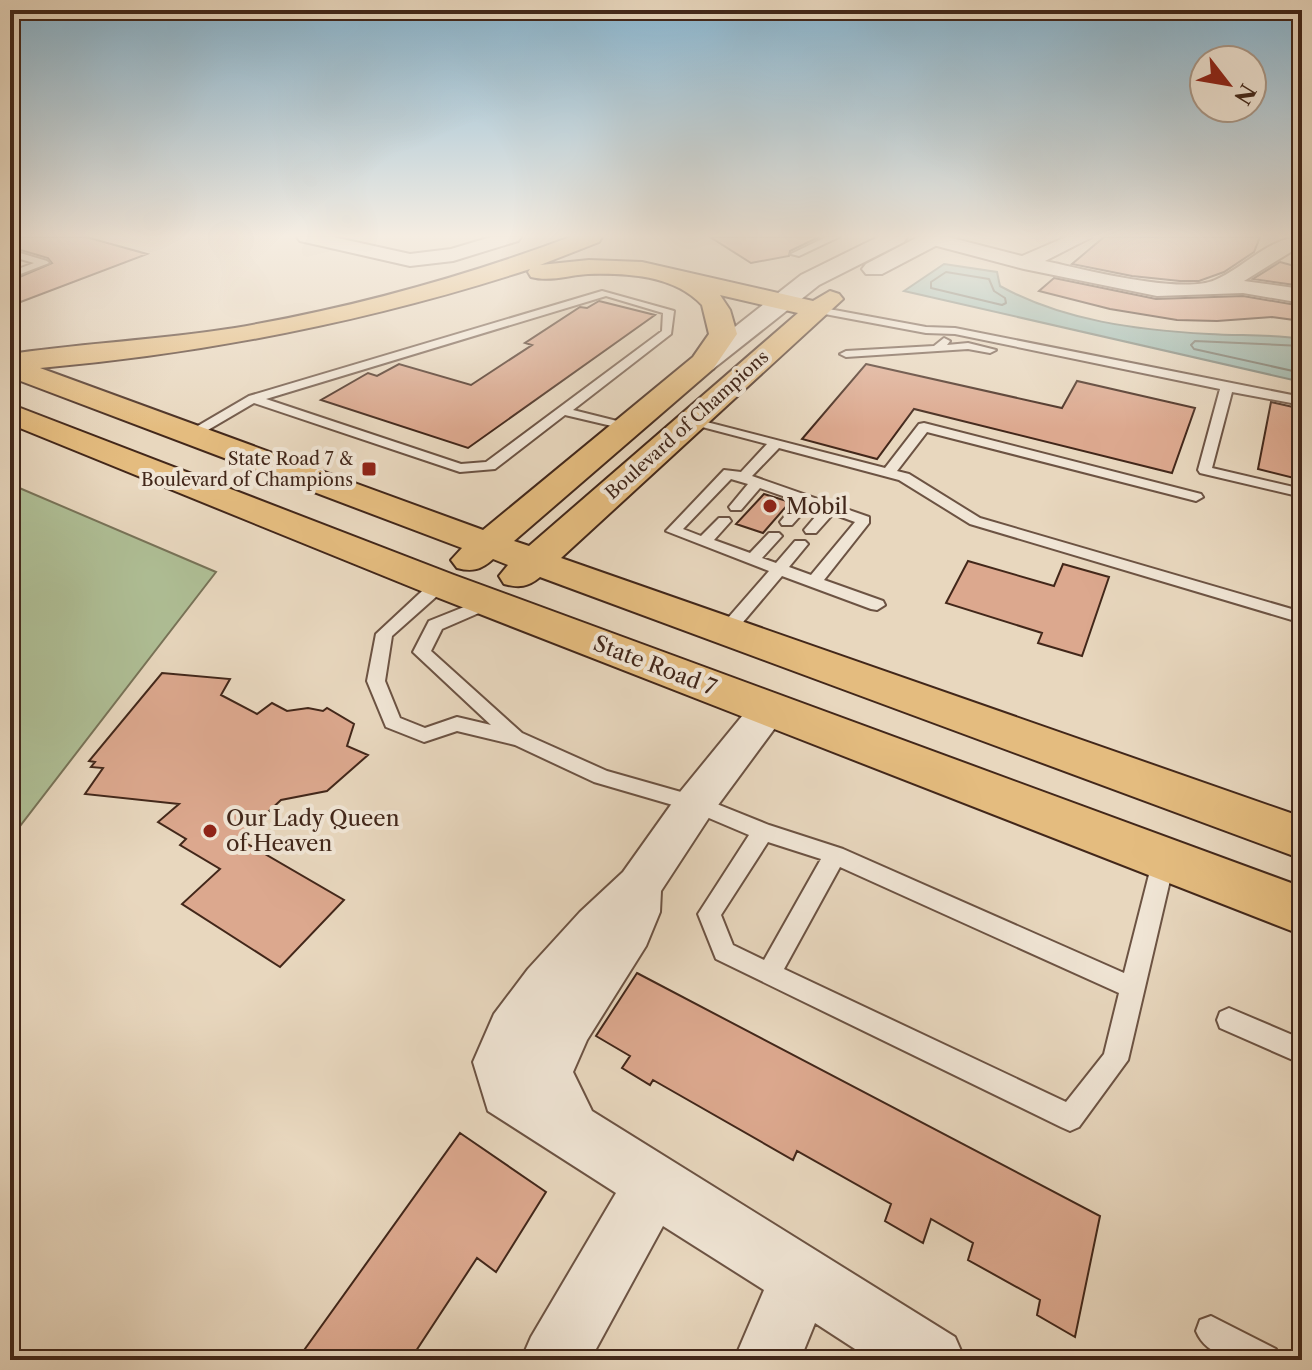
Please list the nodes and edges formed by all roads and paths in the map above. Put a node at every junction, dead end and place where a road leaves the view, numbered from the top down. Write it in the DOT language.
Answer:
graph roads {
  1 [pos="325,301"];
  2 [pos="392,301"];
  3 [pos="580,301"];
  4 [pos="640,301"];
  5 [pos="712,301"];
  6 [pos="804,301"];
  7 [pos="805,301"];
  8 [pos="810,301"];
  9 [pos="955,331"];
  10 [pos="937,349"];
  11 [pos="846,354"];
  12 [pos="16,356"];
  13 [pos="703,363"];
  14 [pos="1227,387"];
  15 [pos="1190,391"];
  16 [pos="253,399"];
  17 [pos="10,400"];
  18 [pos="1302,401"];
  19 [pos="563,411"];
  20 [pos="10,413"];
  21 [pos="692,420"];
  22 [pos="628,428"];
  23 [pos="189,433"];
  24 [pos="776,443"];
  25 [pos="888,473"];
  26 [pos="751,480"];
  27 [pos="1302,493"];
  28 [pos="1196,497"];
  29 [pos="807,499"];
  30 [pos="736,507"];
  31 [pos="830,508"];
  32 [pos="724,521"];
  33 [pos="787,522"];
  34 [pos="811,530"];
  35 [pos="774,536"];
  36 [pos="704,542"];
  37 [pos="800,544"];
  38 [pos="489,545"];
  39 [pos="752,560"];
  40 [pos="535,561"];
  41 [pos="778,569"];
  42 [pos="814,582"];
  43 [pos="440,584"];
  44 [pos="489,602"];
  45 [pos="877,605"];
  46 [pos="1302,618"];
  47 [pos="727,630"];
  48 [pos="770,709"];
  49 [pos="520,739"];
  50 [pos="695,804"];
  51 [pos="763,832"];
  52 [pos="1302,838"];
  53 [pos="835,855"];
  54 [pos="1164,859"];
  55 [pos="1302,911"];
  56 [pos="769,974"];
  57 [pos="1133,988"];
  58 [pos="1229,1020"];
  59 [pos="1302,1052"];
  60 [pos="653,1185"];
  61 [pos="802,1276"];
  62 [pos="1211,1331"];
  63 [pos="554,1360"];
  64 [pos="767,1360"];
  65 [pos="932,1360"];
  66 [pos="1265,1360"];
  1 -- 12 [label="main road"];
  2 -- 12 [label="main road"];
  3 -- 16 [label="lane"];
  4 -- 19 [label="lane"];
  5 -- 13 [label="main road"];
  6 -- 13 [label="street, Boulevard of Champions"];
  7 -- 21 [label="main road, Boulevard of Champions"];
  8 -- 9 [label="lane"];
  9 -- 10 [label="lane"];
  9 -- 14 [label="lane"];
  10 -- 11 [label="lane"];
  10 -- 15 [label="lane"];
  12 -- 23 [label="main road"];
  13 -- 22 [label="main road, Boulevard of Champions"];
  14 -- 18 [label="lane"];
  14 -- 27 [label="lane"];
  16 -- 19 [label="lane"];
  16 -- 23 [label="lane"];
  17 -- 23 [label="main road"];
  19 -- 22 [label="lane"];
  20 -- 43 [label="main road, State Road 7"];
  21 -- 24 [label="lane"];
  21 -- 40 [label="main road, Boulevard of Champions"];
  22 -- 38 [label="main road, Boulevard of Champions"];
  23 -- 38 [label="main road"];
  24 -- 25 [label="lane"];
  24 -- 26 [label="lane"];
  25 -- 28 [label="lane"];
  25 -- 46 [label="lane"];
  26 -- 29 [label="lane"];
  26 -- 30 [label="lane"];
  26 -- 36 [label="lane"];
  29 -- 31 [label="lane"];
  29 -- 33 [label="lane"];
  31 -- 34 [label="lane"];
  31 -- 42 [label="lane"];
  32 -- 36 [label="lane"];
  35 -- 39 [label="lane"];
  36 -- 39 [label="lane"];
  37 -- 41 [label="lane"];
  38 -- 40 [label="main road"];
  38 -- 43 [label="main road, Boulevard of Champions"];
  39 -- 41 [label="lane"];
  40 -- 44 [label="main road, Boulevard of Champions"];
  40 -- 47 [label="main road"];
  41 -- 42 [label="lane"];
  41 -- 47 [label="lane"];
  42 -- 45 [label="lane"];
  43 -- 44 [label="main road, State Road 7"];
  43 -- 49 [label="lane"];
  44 -- 48 [label="main road, State Road 7"];
  44 -- 49 [label="lane"];
  47 -- 52 [label="main road"];
  48 -- 50 [label="street"];
  48 -- 54 [label="main road, State Road 7"];
  49 -- 50 [label="lane"];
  50 -- 51 [label="lane"];
  50 -- 60 [label="street"];
  51 -- 53 [label="lane"];
  51 -- 56 [label="lane"];
  53 -- 56 [label="lane"];
  53 -- 57 [label="lane"];
  54 -- 55 [label="main road, State Road 7"];
  54 -- 57 [label="lane"];
  56 -- 57 [label="lane"];
  58 -- 59 [label="lane"];
  60 -- 61 [label="street"];
  60 -- 63 [label="street"];
  61 -- 64 [label="street"];
  61 -- 65 [label="street"];
  62 -- 66 [label="lane"];
}
